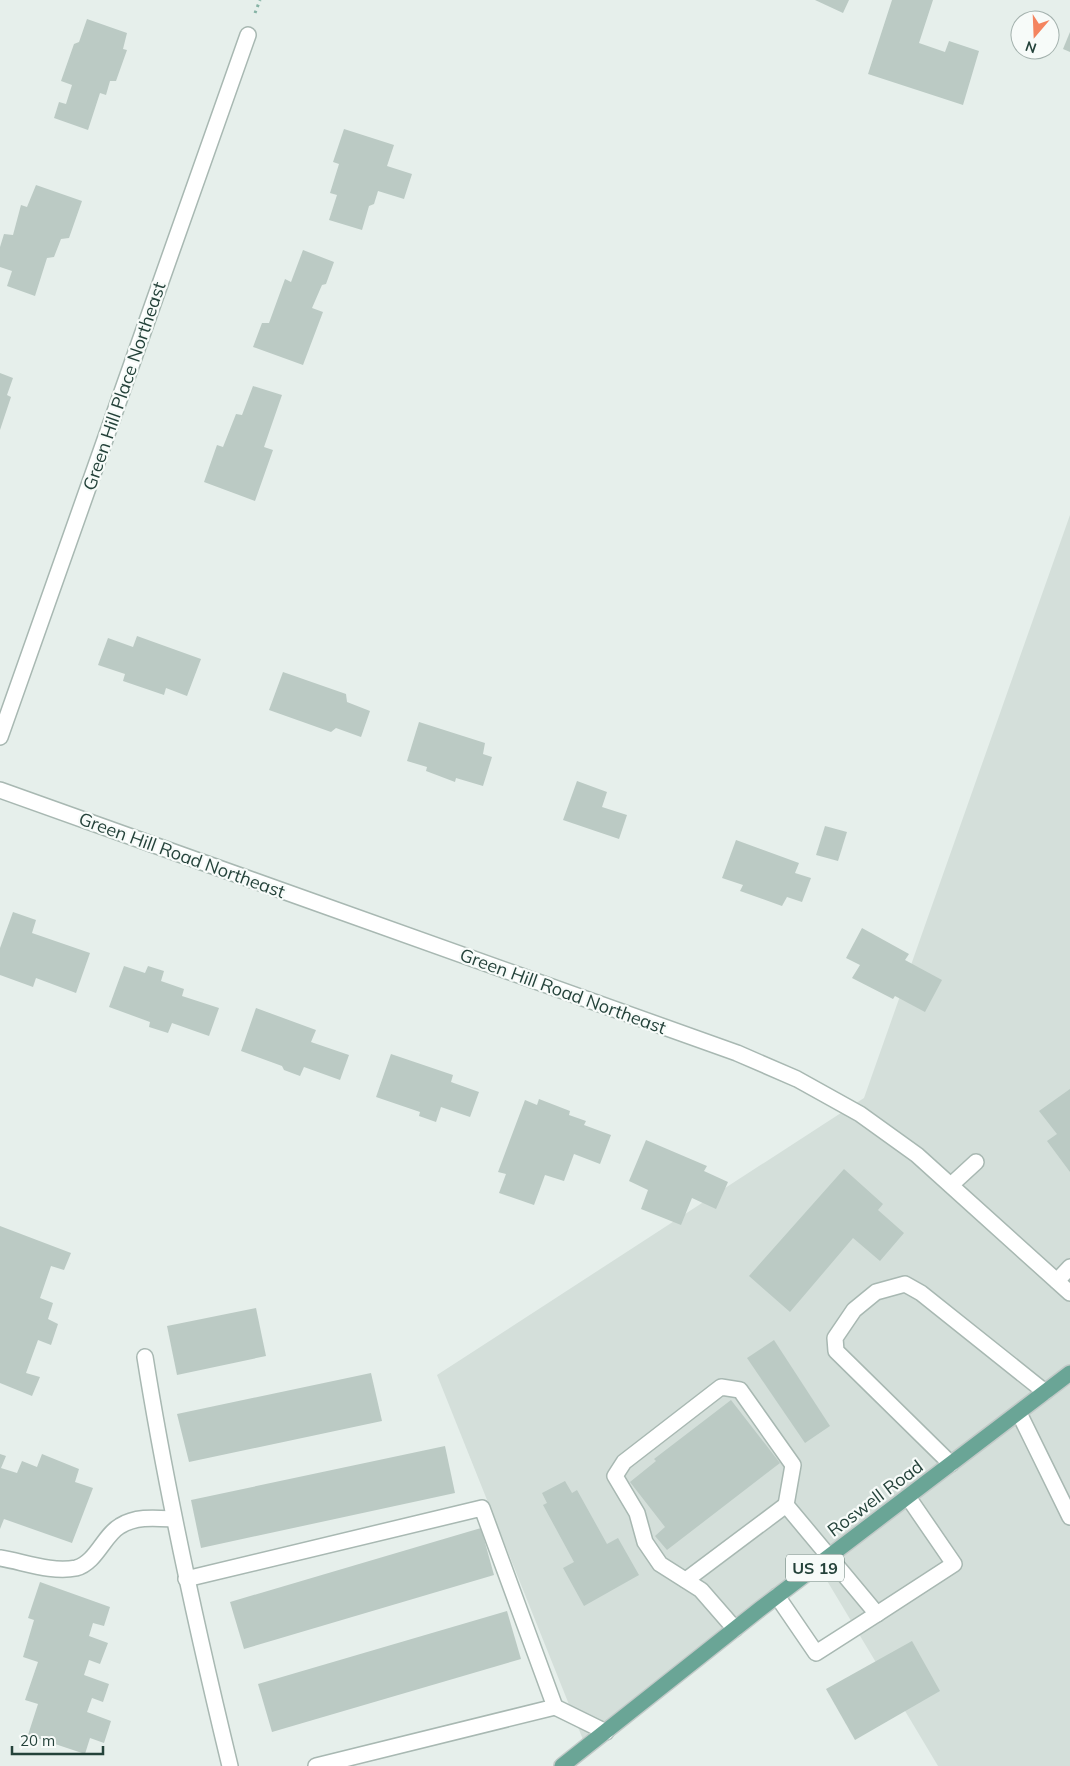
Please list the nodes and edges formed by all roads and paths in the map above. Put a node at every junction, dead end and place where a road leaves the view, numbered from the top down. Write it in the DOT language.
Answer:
graph roads {
  1 [pos="248,35"];
  2 [pos="0,737"];
  3 [pos="0,790"];
  4 [pos="976,1162"];
  5 [pos="951,1185"];
  6 [pos="1070,1268"];
  7 [pos="1057,1281"];
  8 [pos="1070,1293"];
  9 [pos="145,1357"];
  10 [pos="1070,1373"];
  11 [pos="1045,1392"];
  12 [pos="1019,1413"];
  13 [pos="951,1464"];
  14 [pos="908,1497"];
  15 [pos="786,1505"];
  16 [pos="1070,1517"];
  17 [pos="173,1519"];
  18 [pos="829,1557"];
  19 [pos="0,1558"];
  20 [pos="186,1579"];
  21 [pos="686,1580"];
  22 [pos="777,1596"];
  23 [pos="877,1614"];
  24 [pos="735,1629"];
  25 [pos="555,1706"];
  26 [pos="606,1732"];
  27 [pos="230,1766"];
  28 [pos="316,1766"];
  29 [pos="562,1766"];
  1 -- 2 [label="street, Green Hill Place Northeast"];
  3 -- 5 [label="street, Green Hill Road Northeast"];
  4 -- 5 [label="street"];
  5 -- 7 [label="street, Green Hill Road Northeast"];
  6 -- 7 [label="street"];
  7 -- 8 [label="street, Green Hill Road Northeast"];
  9 -- 17 [label="street"];
  10 -- 11 [label="main road, Roswell Road / US 19"];
  11 -- 12 [label="main road, Roswell Road / US 19"];
  11 -- 13 [label="street"];
  12 -- 13 [label="main road, Roswell Road / US 19"];
  12 -- 16 [label="street"];
  13 -- 14 [label="main road, Roswell Road / US 19"];
  14 -- 18 [label="main road, Roswell Road / US 19"];
  14 -- 23 [label="street"];
  15 -- 18 [label="street"];
  15 -- 21 [label="street"];
  15 -- 21 [label="street"];
  17 -- 19 [label="street"];
  17 -- 20 [label="street"];
  18 -- 22 [label="main road, Roswell Road / US 19"];
  18 -- 23 [label="street"];
  20 -- 25 [label="street"];
  20 -- 27 [label="street"];
  21 -- 24 [label="street"];
  22 -- 23 [label="street"];
  22 -- 24 [label="main road, Roswell Road / US 19"];
  24 -- 26 [label="main road, Roswell Road / US 19"];
  25 -- 26 [label="street"];
  25 -- 28 [label="street"];
  26 -- 29 [label="main road, Roswell Road / US 19"];
}
